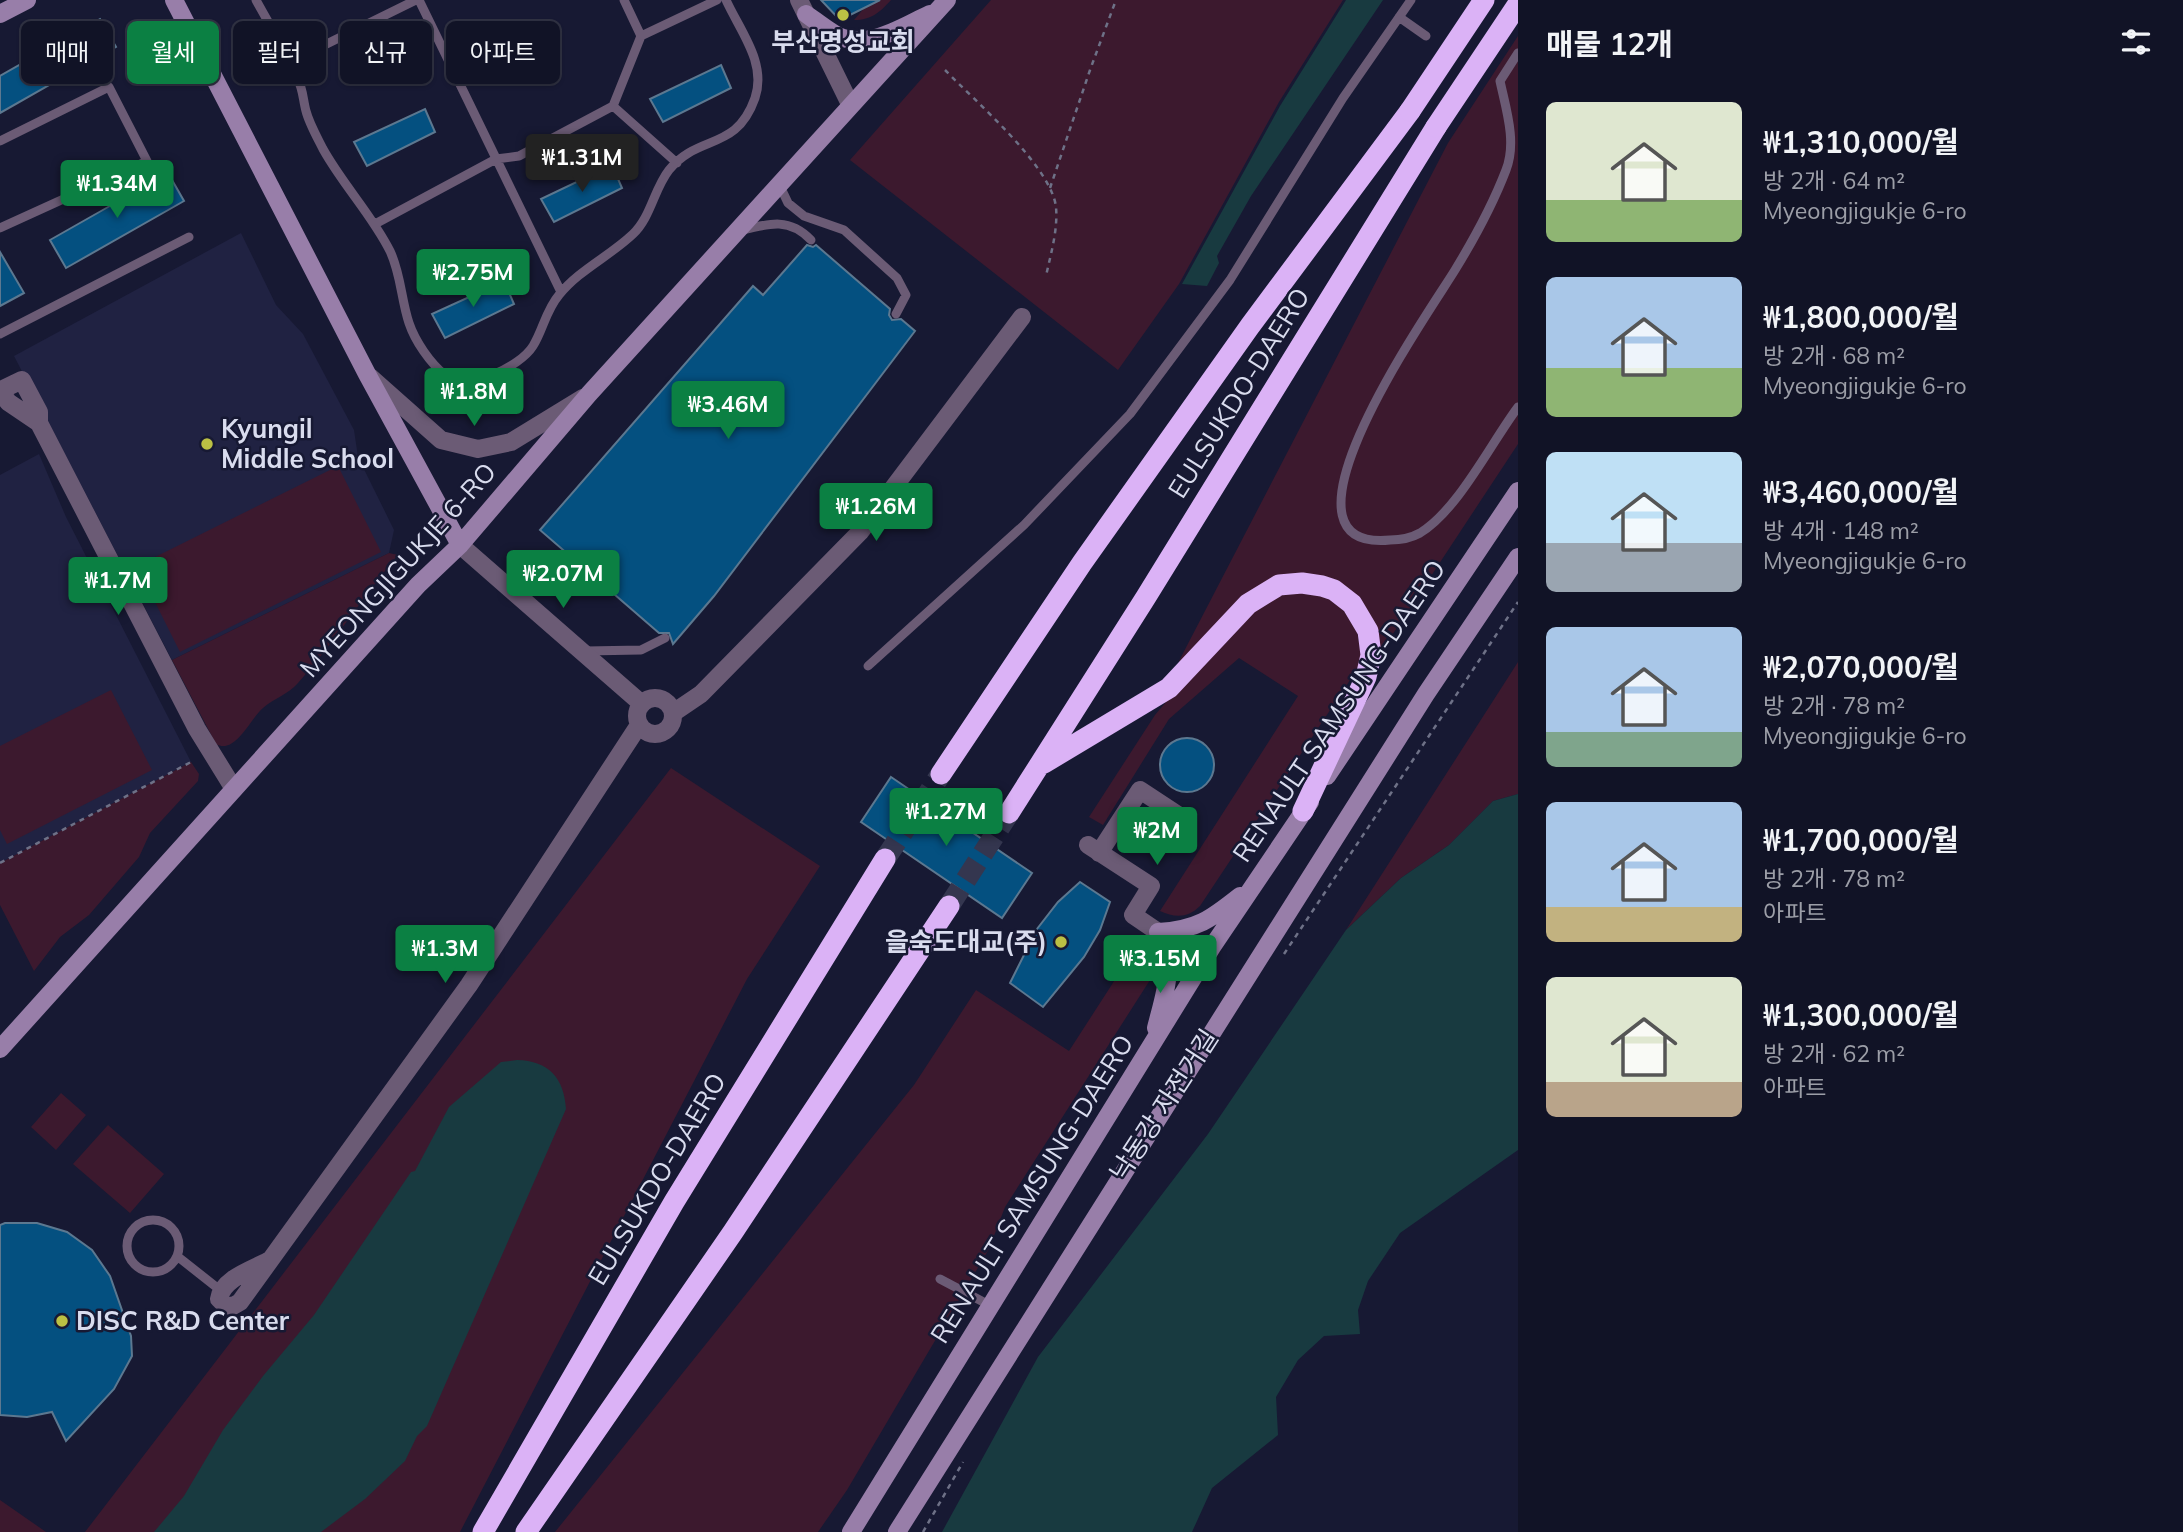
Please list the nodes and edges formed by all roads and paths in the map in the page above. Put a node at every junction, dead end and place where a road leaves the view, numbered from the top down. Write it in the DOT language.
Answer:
graph roads {
  1 [pos="27,0"];
  2 [pos="174,0"];
  3 [pos="257,0"];
  4 [pos="418,0"];
  5 [pos="624,0"];
  6 [pos="717,0"];
  7 [pos="726,0"];
  8 [pos="1116,0"];
  9 [pos="1411,0"];
  10 [pos="1484,0"];
  11 [pos="1518,4"];
  12 [pos="942,6"];
  13 [pos="803,7"];
  14 [pos="0,14"];
  15 [pos="1399,17"];
  16 [pos="268,21"];
  17 [pos="641,36"];
  18 [pos="1426,36"];
  19 [pos="326,45"];
  20 [pos="1518,53"];
  21 [pos="945,70"];
  22 [pos="300,84"];
  23 [pos="850,104"];
  24 [pos="613,106"];
  25 [pos="0,141"];
  26 [pos="496,159"];
  27 [pos="677,163"];
  28 [pos="779,184"];
  29 [pos="1050,188"];
  30 [pos="375,224"];
  31 [pos="0,228"];
  32 [pos="734,232"];
  33 [pos="190,237"];
  34 [pos="811,240"];
  35 [pos="1046,276"];
  36 [pos="561,292"];
  37 [pos="895,314"];
  38 [pos="1022,317"];
  39 [pos="0,334"];
  40 [pos="367,374"];
  41 [pos="589,394"];
  42 [pos="1518,407"];
  43 [pos="39,423"];
  44 [pos="1518,491"];
  45 [pos="460,545"];
  46 [pos="1518,557"];
  47 [pos="1518,602"];
  48 [pos="665,638"];
  49 [pos="581,651"];
  50 [pos="868,666"];
  51 [pos="642,704"];
  52 [pos="673,713"];
  53 [pos="639,724"];
  54 [pos="191,762"];
  55 [pos="1039,766"];
  56 [pos="941,774"];
  57 [pos="234,789"];
  58 [pos="1303,811"];
  59 [pos="1009,813"];
  60 [pos="1181,817"];
  61 [pos="886,859"];
  62 [pos="0,863"];
  63 [pos="1254,885"];
  64 [pos="949,906"];
  65 [pos="1158,932"];
  66 [pos="1278,963"];
  67 [pos="1151,1046"];
  68 [pos="0,1049"];
  69 [pos="177,1256"];
  70 [pos="940,1279"];
  71 [pos="220,1290"];
  72 [pos="991,1306"];
  73 [pos="968,1453"];
  74 [pos="483,1532"];
  75 [pos="526,1532"];
  76 [pos="851,1532"];
  77 [pos="897,1532"];
  78 [pos="923,1532"];
  1 -- 14 [label="main road"];
  2 -- 40 [label="main road"];
  3 -- 16 [label="lane"];
  4 -- 19 [label="lane"];
  4 -- 26 [label="lane"];
  5 -- 17 [label="lane"];
  6 -- 17 [label="lane"];
  7 -- 27 [label="lane"];
  8 -- 29 [label="path"];
  9 -- 15 [label="lane"];
  10 -- 56 [label="highway, EULSUKDO-DAERO, bridge"];
  11 -- 55 [label="highway, EULSUKDO-DAERO, bridge"];
  12 -- 13 [label="main road"];
  12 -- 23 [label="main road, MYEONGJIGUKJE 6-RO"];
  13 -- 23 [label="street"];
  15 -- 18 [label="lane"];
  15 -- 50 [label="lane"];
  17 -- 24 [label="lane"];
  20 -- 42 [label="lane"];
  21 -- 29 [label="path"];
  22 -- 30 [label="lane"];
  23 -- 28 [label="main road, MYEONGJIGUKJE 6-RO"];
  24 -- 26 [label="lane"];
  24 -- 27 [label="lane"];
  25 -- 31 [label="lane"];
  26 -- 30 [label="lane"];
  26 -- 36 [label="lane"];
  27 -- 36 [label="lane"];
  28 -- 32 [label="main road, MYEONGJIGUKJE 6-RO"];
  28 -- 37 [label="lane"];
  29 -- 35 [label="path"];
  30 -- 36 [label="lane"];
  32 -- 34 [label="lane"];
  32 -- 41 [label="main road, MYEONGJIGUKJE 6-RO"];
  33 -- 39 [label="lane"];
  38 -- 52 [label="street"];
  40 -- 41 [label="street"];
  40 -- 45 [label="main road"];
  41 -- 45 [label="main road, MYEONGJIGUKJE 6-RO"];
  43 -- 57 [label="street"];
  44 -- 58 [label="main road, RENAULT SAMSUNG-DAERO"];
  45 -- 49 [label="street"];
  45 -- 57 [label="main road, MYEONGJIGUKJE 6-RO"];
  46 -- 77 [label="main road"];
  47 -- 66 [label="path"];
  48 -- 49 [label="lane"];
  49 -- 51 [label="street"];
  51 -- 52 [label="street"];
  51 -- 53 [label="street"];
  52 -- 53 [label="street"];
  53 -- 71 [label="street"];
  54 -- 62 [label="path"];
  55 -- 58 [label="highway"];
  55 -- 59 [label="highway, EULSUKDO-DAERO"];
  57 -- 68 [label="main road, MYEONGJIGUKJE 6-RO"];
  58 -- 63 [label="main road, RENAULT SAMSUNG-DAERO"];
  60 -- 65 [label="street"];
  61 -- 74 [label="highway, EULSUKDO-DAERO"];
  63 -- 65 [label="main road"];
  63 -- 67 [label="main road, RENAULT SAMSUNG-DAERO"];
  64 -- 75 [label="highway"];
  65 -- 67 [label="main road"];
  67 -- 72 [label="main road, RENAULT SAMSUNG-DAERO"];
  69 -- 69 [label="lane"];
  69 -- 71 [label="lane"];
  70 -- 72 [label="lane"];
  72 -- 76 [label="main road, RENAULT SAMSUNG-DAERO"];
  73 -- 78 [label="path"];
}
